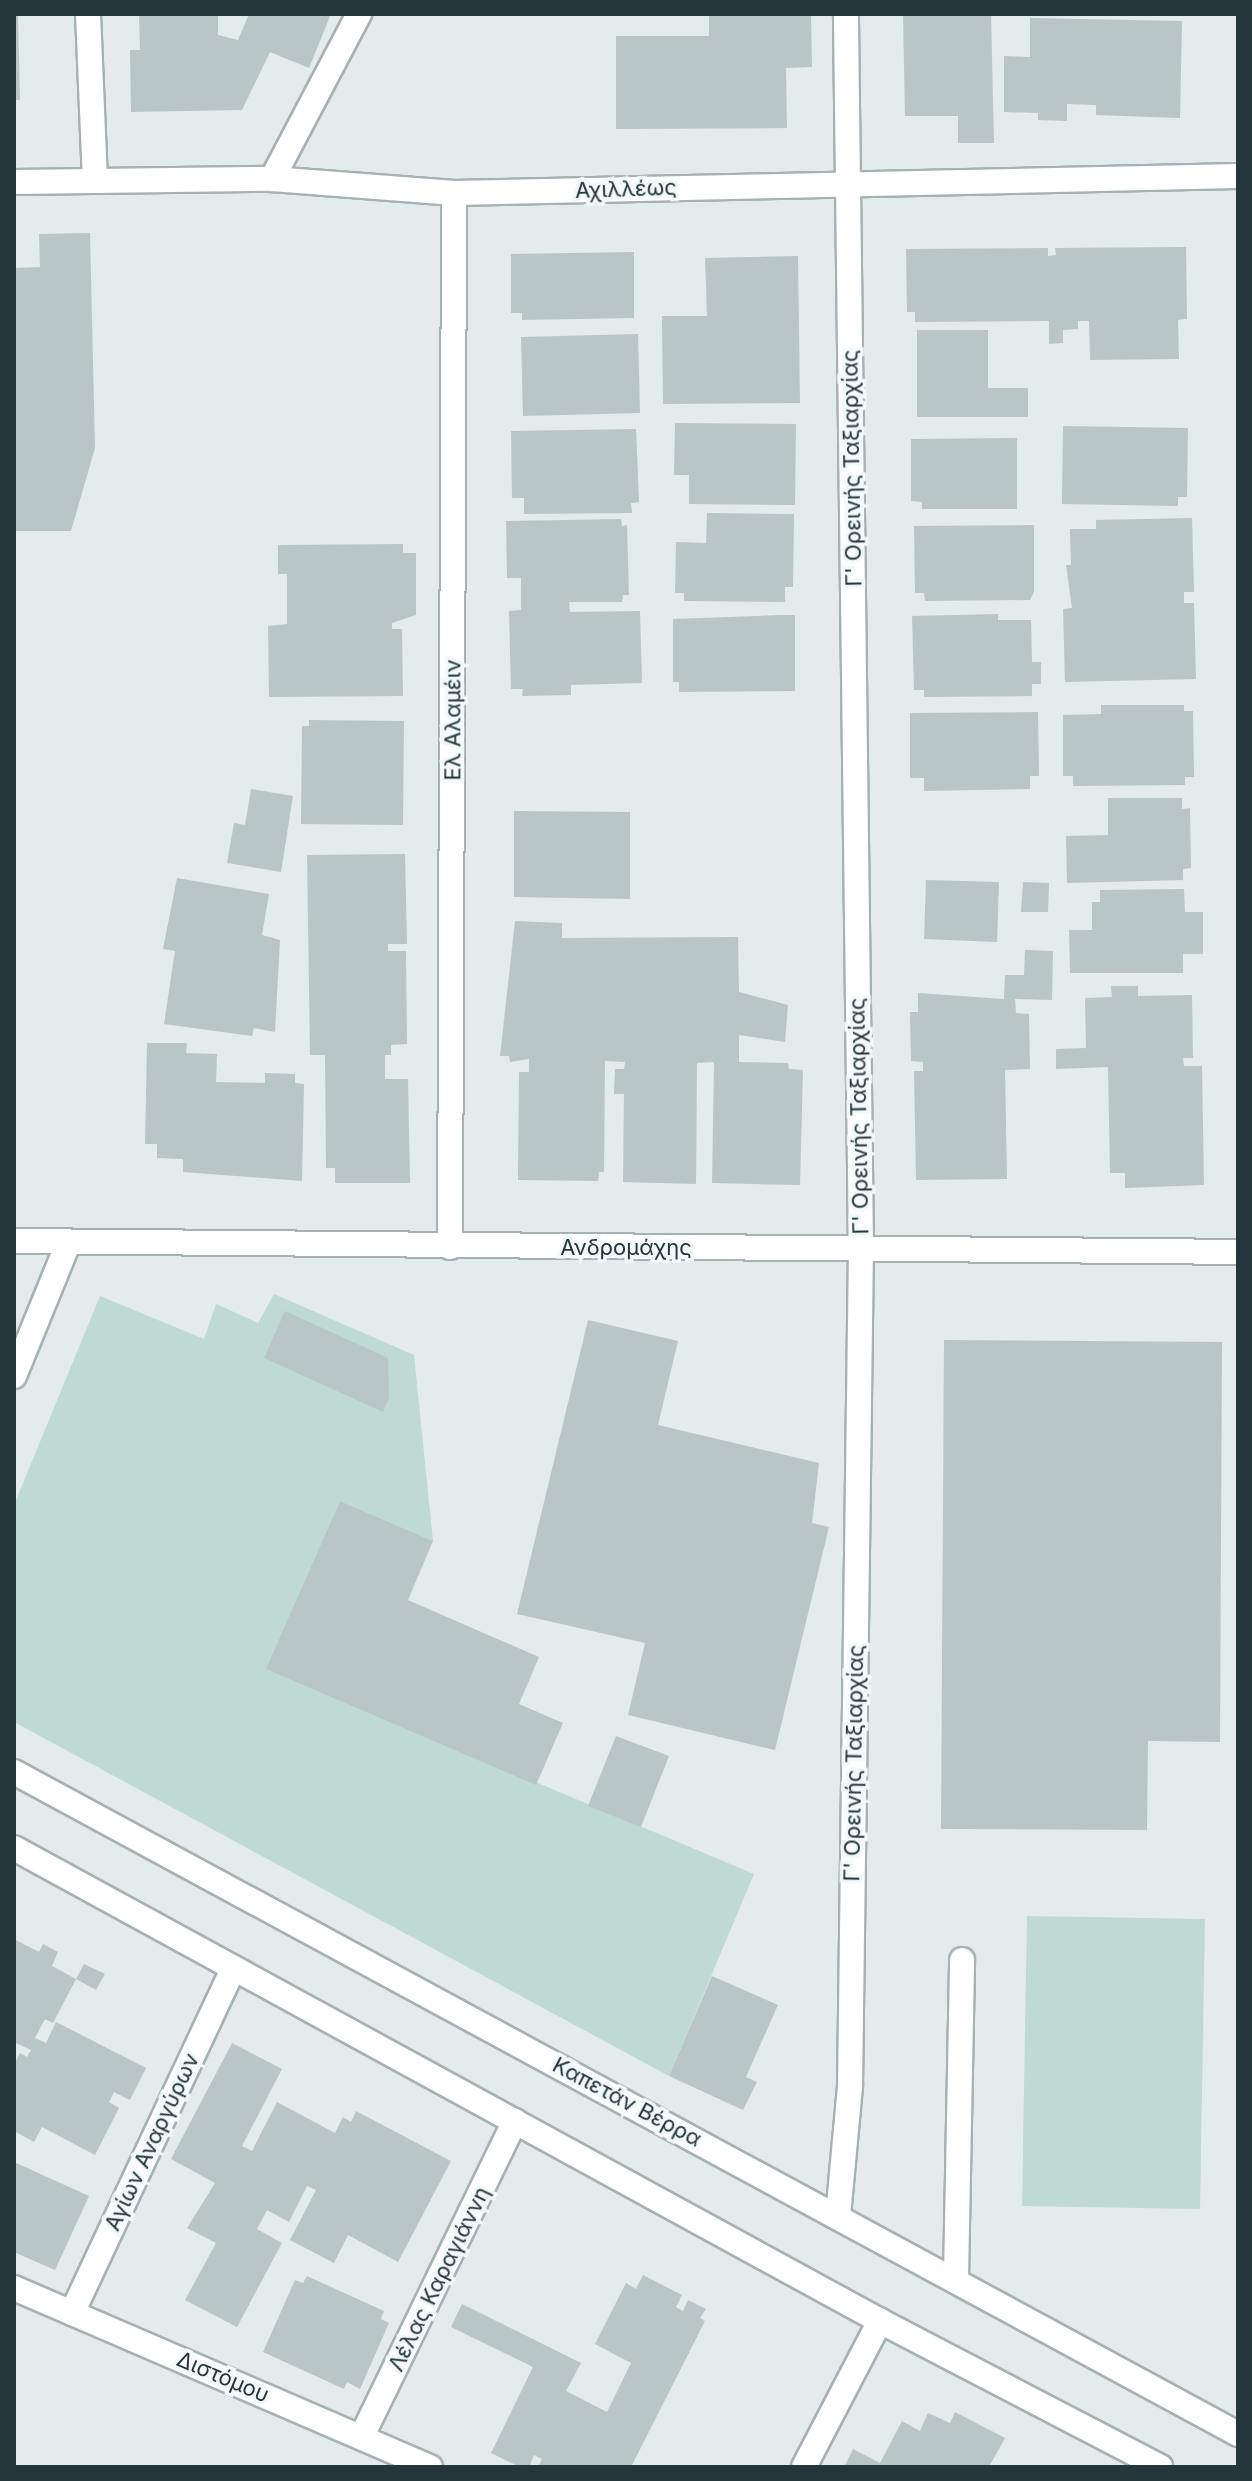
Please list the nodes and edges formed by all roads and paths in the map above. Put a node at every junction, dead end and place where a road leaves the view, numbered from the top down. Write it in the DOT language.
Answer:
graph roads {
  1 [pos="88,14"];
  2 [pos="359,14"];
  3 [pos="846,14"];
  4 [pos="1238,176"];
  5 [pos="272,179"];
  6 [pos="95,180"];
  7 [pos="14,182"];
  8 [pos="848,183"];
  9 [pos="454,193"];
  10 [pos="14,1241"];
  11 [pos="68,1244"];
  12 [pos="450,1247"];
  13 [pos="861,1249"];
  14 [pos="1238,1252"];
  15 [pos="14,1376"];
  16 [pos="14,1772"];
  17 [pos="14,1848"];
  18 [pos="962,1960"];
  19 [pos="233,1970"];
  20 [pos="515,2121"];
  21 [pos="838,2216"];
  22 [pos="956,2278"];
  23 [pos="14,2288"];
  24 [pos="72,2313"];
  25 [pos="880,2321"];
  26 [pos="1238,2434"];
  27 [pos="362,2436"];
  28 [pos="430,2467"];
  29 [pos="804,2467"];
  30 [pos="1160,2467"];
  1 -- 6 [label="street"];
  2 -- 5 [label="street"];
  3 -- 8 [label="street, Γ' Ορεινής Ταξιαρχίας"];
  4 -- 8 [label="street, Αχιλλέως"];
  5 -- 6 [label="street, Αχιλλέως"];
  5 -- 9 [label="street, Αχιλλέως"];
  6 -- 7 [label="street, Αχιλλέως"];
  8 -- 9 [label="street, Αχιλλέως"];
  8 -- 13 [label="street, Γ' Ορεινής Ταξιαρχίας"];
  9 -- 12 [label="street, Ελ Αλαμέιν"];
  10 -- 11 [label="street, Ανδρομάχης"];
  11 -- 12 [label="street, Ανδρομάχης"];
  11 -- 15 [label="street"];
  12 -- 13 [label="street, Ανδρομάχης"];
  13 -- 14 [label="street, Ανδρομάχης"];
  13 -- 21 [label="street, Γ' Ορεινής Ταξιαρχίας"];
  16 -- 21 [label="street, Καπετάν Βέρρα"];
  17 -- 19 [label="street"];
  18 -- 22 [label="street"];
  19 -- 20 [label="street"];
  19 -- 24 [label="street, Αγίων Αναργύρων"];
  20 -- 25 [label="street"];
  20 -- 27 [label="street, Λέλας Καραγιάννη"];
  21 -- 22 [label="street, Καπετάν Βέρρα"];
  22 -- 26 [label="street, Καπετάν Βέρρα"];
  23 -- 24 [label="street, Διστόμου"];
  24 -- 27 [label="street, Διστόμου"];
  25 -- 29 [label="street"];
  25 -- 30 [label="street"];
  27 -- 28 [label="street, Διστόμου"];
}
